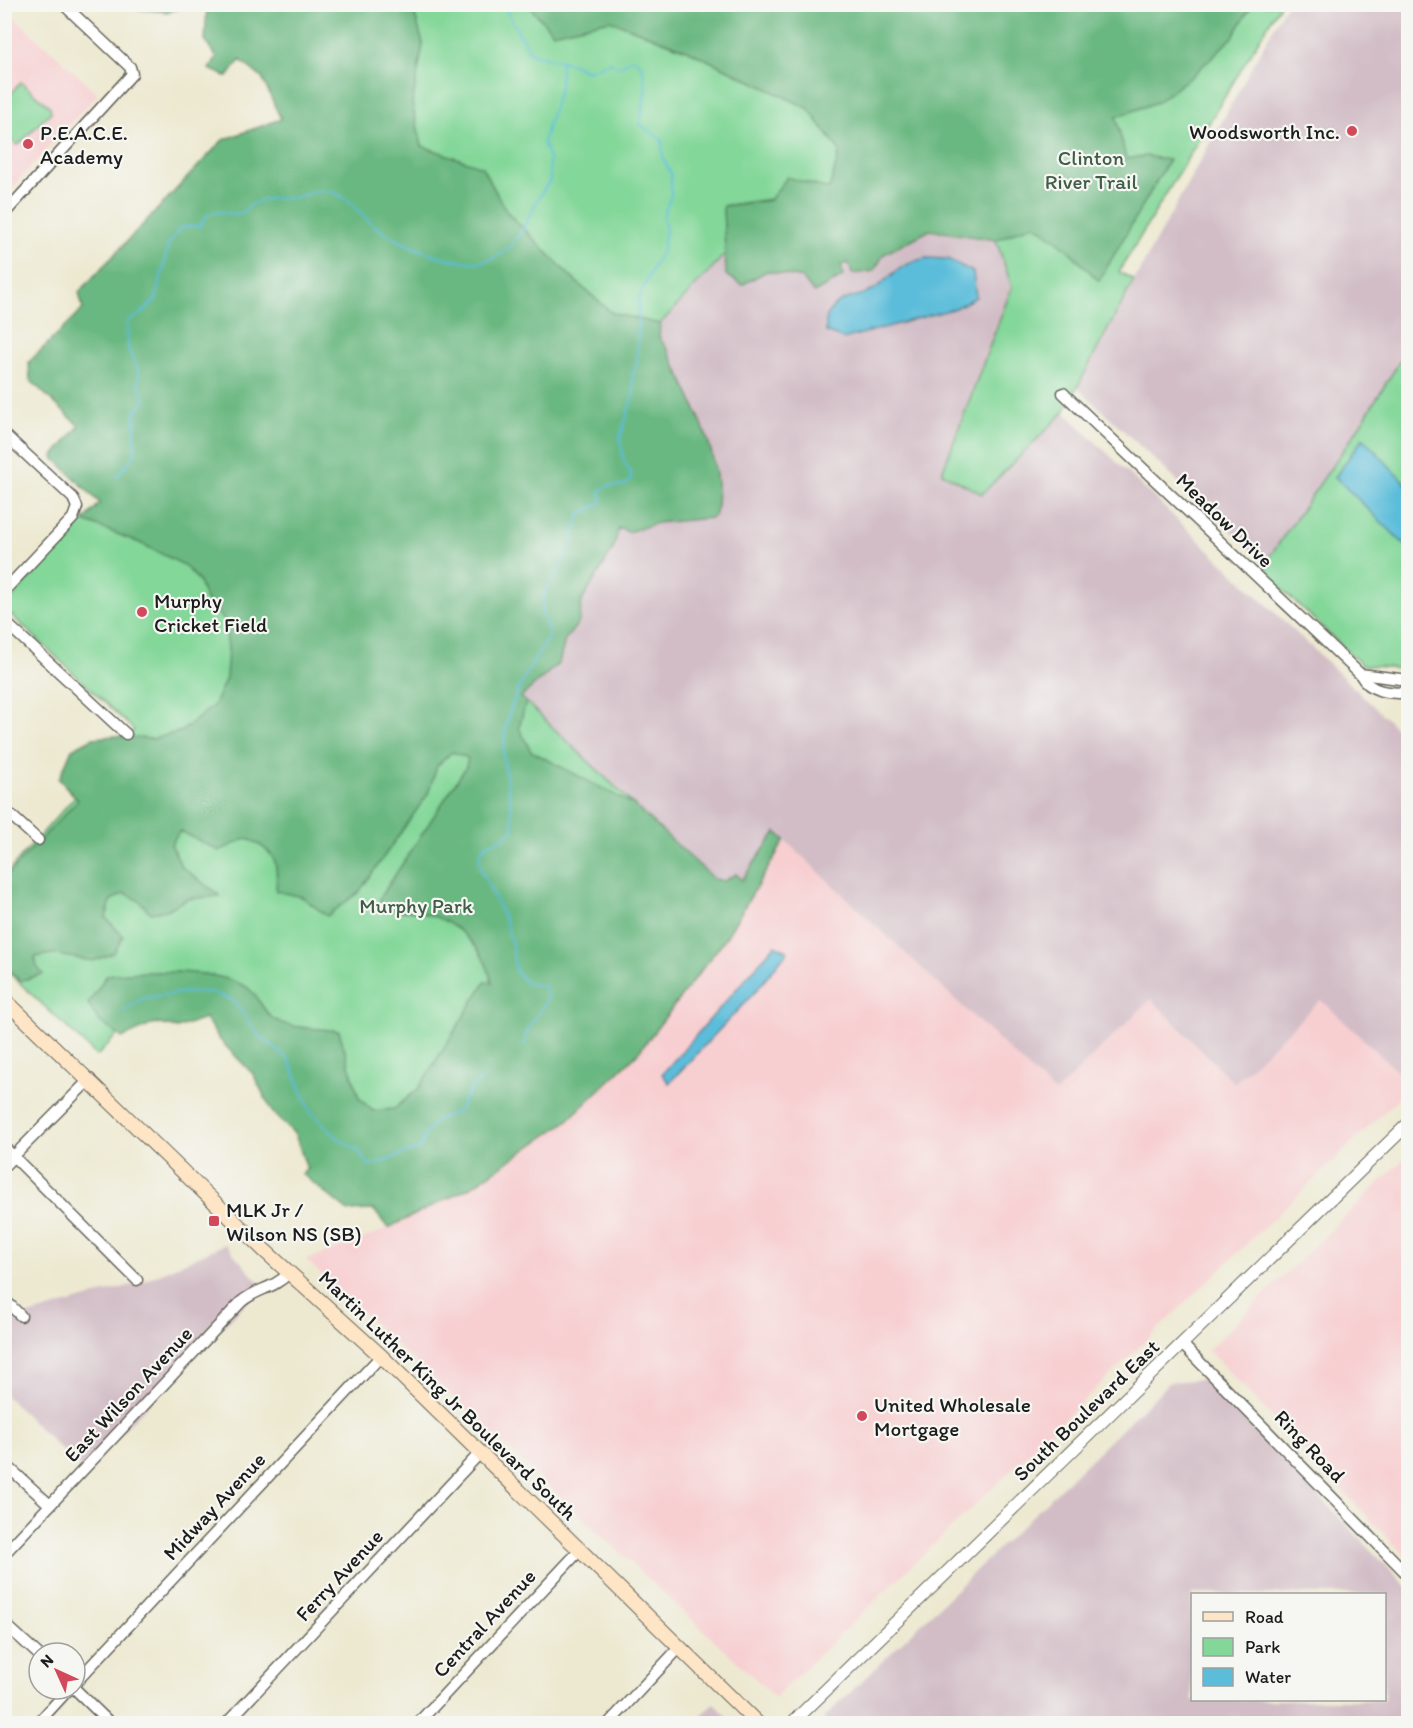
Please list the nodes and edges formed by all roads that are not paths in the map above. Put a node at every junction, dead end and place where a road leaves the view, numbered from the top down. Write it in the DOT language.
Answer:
graph roads {
  1 [pos="63,4"];
  2 [pos="4,214"];
  3 [pos="1063,393"];
  4 [pos="4,434"];
  5 [pos="4,591"];
  6 [pos="4,621"];
  7 [pos="1360,674"];
  8 [pos="1408,680"];
  9 [pos="1408,693"];
  10 [pos="126,734"];
  11 [pos="4,809"];
  12 [pos="38,840"];
  13 [pos="5,1000"];
  14 [pos="90,1079"];
  15 [pos="1408,1124"];
  16 [pos="4,1147"];
  17 [pos="14,1157"];
  18 [pos="4,1166"];
  19 [pos="289,1273"];
  20 [pos="137,1280"];
  21 [pos="4,1299"];
  22 [pos="21,1316"];
  23 [pos="1182,1344"];
  24 [pos="381,1356"];
  25 [pos="480,1453"];
  26 [pos="4,1463"];
  27 [pos="50,1505"];
  28 [pos="580,1550"];
  29 [pos="4,1554"];
  30 [pos="1408,1575"];
  31 [pos="4,1623"];
  32 [pos="27,1644"];
  33 [pos="680,1647"];
  34 [pos="87,1670"];
  35 [pos="58,1701"];
  36 [pos="87,1701"];
  37 [pos="37,1724"];
  38 [pos="111,1724"];
  39 [pos="226,1724"];
  40 [pos="417,1724"];
  41 [pos="608,1724"];
  42 [pos="758,1724"];
  43 [pos="791,1724"];
  1 -- 2 [label="street"];
  3 -- 7 [label="street, Meadow Drive"];
  4 -- 5 [label="street"];
  6 -- 10 [label="street"];
  7 -- 8 [label="street"];
  7 -- 9 [label="street, Meadow Drive"];
  11 -- 12 [label="street"];
  13 -- 14 [label="main road, Martin Luther King Jr Boulevard South"];
  14 -- 17 [label="street"];
  14 -- 19 [label="main road, Martin Luther King Jr Boulevard South"];
  15 -- 23 [label="street, South Boulevard East"];
  16 -- 17 [label="street"];
  17 -- 18 [label="street"];
  17 -- 20 [label="street"];
  19 -- 24 [label="main road, Martin Luther King Jr Boulevard South"];
  19 -- 27 [label="street, East Wilson Avenue"];
  21 -- 22 [label="street"];
  23 -- 30 [label="street, Ring Road"];
  23 -- 43 [label="street, South Boulevard East"];
  24 -- 25 [label="main road, Martin Luther King Jr Boulevard South"];
  24 -- 34 [label="street, Midway Avenue"];
  25 -- 28 [label="main road, Martin Luther King Jr Boulevard South"];
  25 -- 39 [label="street, Ferry Avenue"];
  26 -- 27 [label="street"];
  27 -- 29 [label="street, East Wilson Avenue"];
  28 -- 33 [label="main road, Martin Luther King Jr Boulevard South"];
  28 -- 40 [label="street, Central Avenue"];
  31 -- 32 [label="street"];
  33 -- 41 [label="street"];
  33 -- 42 [label="main road, Martin Luther King Jr Boulevard South"];
  35 -- 37 [label="street"];
  36 -- 38 [label="street"];
}
